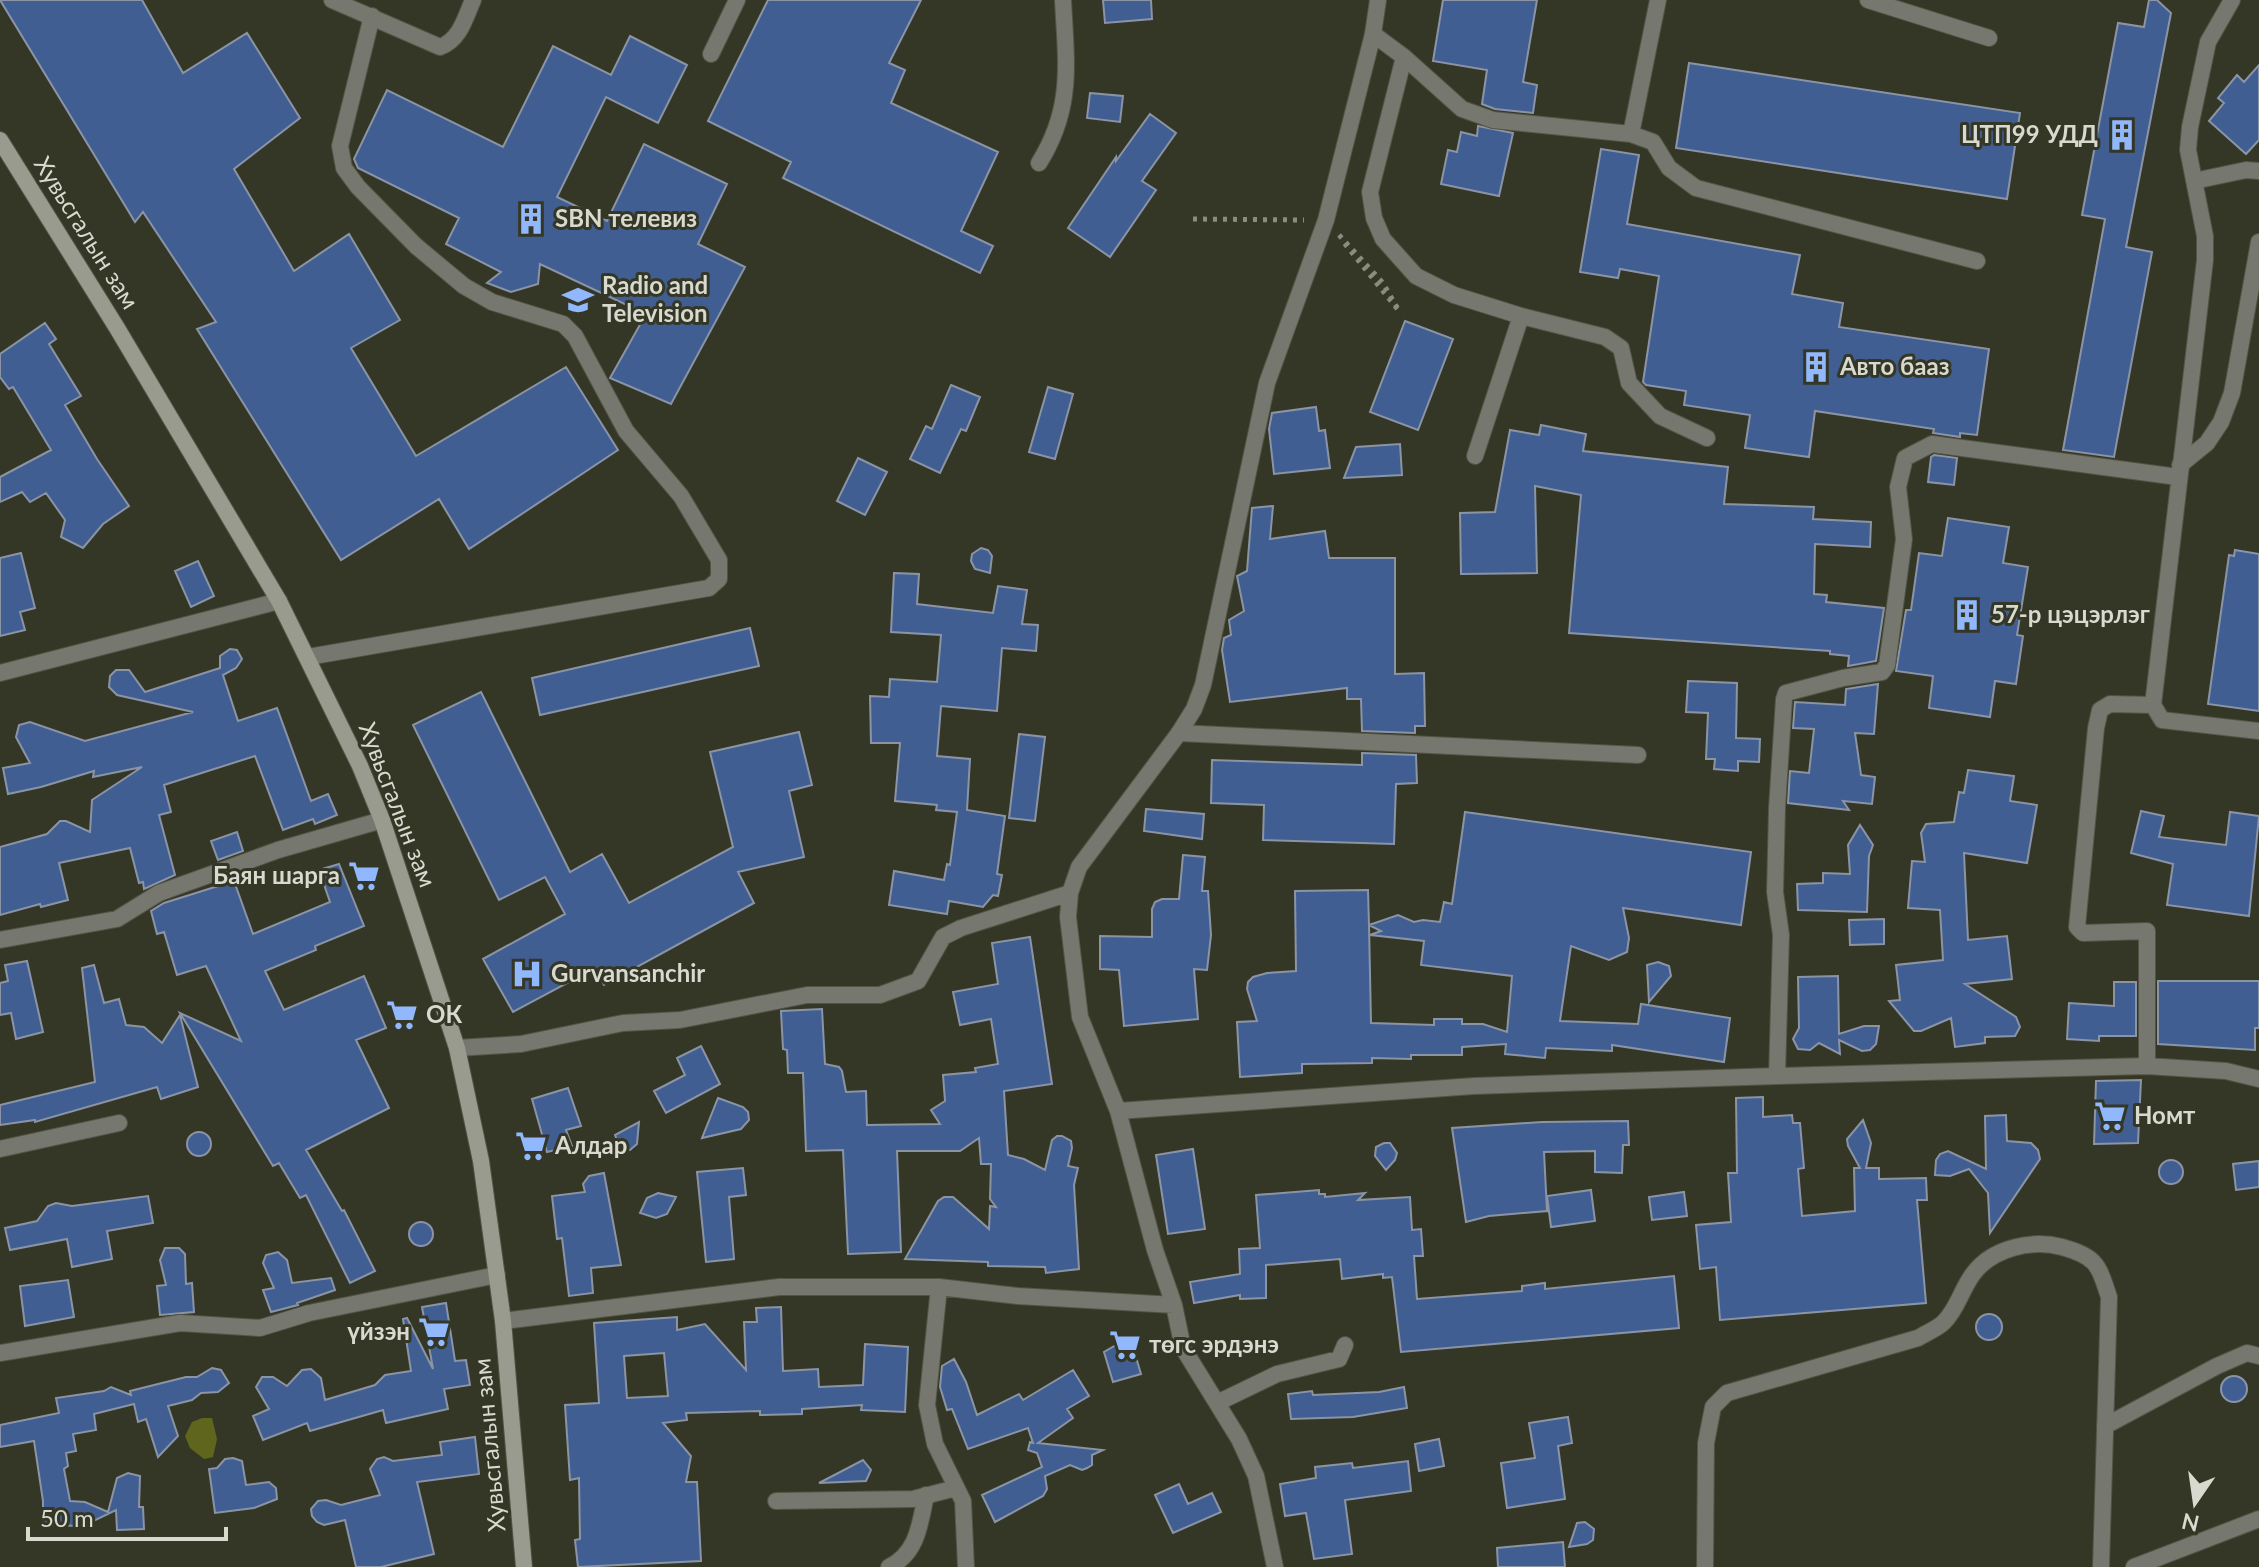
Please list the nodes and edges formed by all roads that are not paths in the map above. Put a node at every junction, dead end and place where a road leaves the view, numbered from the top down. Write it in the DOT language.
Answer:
graph roads {
  1 [pos="332,0"];
  2 [pos="473,0"];
  3 [pos="737,0"];
  4 [pos="1063,0"];
  5 [pos="1378,0"];
  6 [pos="1658,0"];
  7 [pos="1868,0"];
  8 [pos="2232,0"];
  9 [pos="372,16"];
  10 [pos="1373,34"];
  11 [pos="1989,38"];
  12 [pos="711,54"];
  13 [pos="1404,57"];
  14 [pos="1631,134"];
  15 [pos="0,140"];
  16 [pos="1039,163"];
  17 [pos="2259,171"];
  18 [pos="2194,181"];
  19 [pos="2259,242"];
  20 [pos="1977,261"];
  21 [pos="1521,316"];
  22 [pos="1707,438"];
  23 [pos="1475,456"];
  24 [pos="2179,471"];
  25 [pos="279,601"];
  26 [pos="308,657"];
  27 [pos="0,673"];
  28 [pos="2153,705"];
  29 [pos="2259,731"];
  30 [pos="1179,733"];
  31 [pos="1638,755"];
  32 [pos="382,820"];
  33 [pos="1070,893"];
  34 [pos="0,940"];
  35 [pos="457,1048"];
  36 [pos="2147,1066"];
  37 [pos="1777,1076"];
  38 [pos="2259,1079"];
  39 [pos="1118,1111"];
  40 [pos="119,1123"];
  41 [pos="0,1149"];
  42 [pos="497,1275"];
  43 [pos="939,1287"];
  44 [pos="1174,1305"];
  45 [pos="503,1321"];
  46 [pos="1345,1345"];
  47 [pos="0,1353"];
  48 [pos="2259,1356"];
  49 [pos="1217,1403"];
  50 [pos="2105,1426"];
  51 [pos="956,1488"];
  52 [pos="926,1495"];
  53 [pos="776,1501"];
  54 [pos="2259,1519"];
  55 [pos="524,1567"];
  56 [pos="889,1567"];
  57 [pos="966,1567"];
  58 [pos="1275,1567"];
  59 [pos="1705,1567"];
  60 [pos="2101,1567"];
  61 [pos="2134,1567"];
  1 -- 9 [label="street"];
  2 -- 9 [label="street"];
  3 -- 12 [label="street"];
  4 -- 16 [label="street"];
  5 -- 10 [label="street"];
  6 -- 14 [label="street"];
  7 -- 11 [label="street"];
  8 -- 18 [label="street"];
  9 -- 26 [label="street"];
  10 -- 13 [label="street"];
  10 -- 30 [label="street"];
  13 -- 14 [label="street"];
  13 -- 21 [label="street"];
  14 -- 20 [label="street"];
  15 -- 25 [label="main road, Хувьсгалын зам"];
  17 -- 18 [label="street"];
  18 -- 24 [label="street"];
  19 -- 24 [label="street"];
  21 -- 22 [label="street"];
  21 -- 23 [label="street"];
  24 -- 28 [label="street"];
  24 -- 37 [label="street"];
  25 -- 26 [label="main road, Хувьсгалын зам"];
  25 -- 27 [label="street"];
  26 -- 32 [label="main road, Хувьсгалын зам"];
  28 -- 29 [label="street"];
  28 -- 36 [label="street"];
  30 -- 31 [label="street"];
  30 -- 33 [label="street"];
  32 -- 34 [label="street"];
  32 -- 35 [label="main road, Хувьсгалын зам"];
  33 -- 35 [label="street"];
  33 -- 39 [label="street"];
  35 -- 42 [label="main road, Хувьсгалын зам"];
  36 -- 37 [label="street"];
  36 -- 38 [label="street"];
  37 -- 39 [label="street"];
  39 -- 44 [label="street"];
  40 -- 41 [label="street"];
  42 -- 45 [label="main road, Хувьсгалын зам"];
  42 -- 47 [label="street"];
  43 -- 44 [label="street"];
  43 -- 45 [label="street"];
  43 -- 51 [label="street"];
  44 -- 49 [label="street"];
  45 -- 55 [label="main road, Хувьсгалын зам"];
  46 -- 49 [label="street"];
  48 -- 50 [label="street"];
  49 -- 58 [label="street"];
  50 -- 59 [label="street"];
  50 -- 60 [label="street"];
  51 -- 52 [label="street"];
  51 -- 57 [label="street"];
  52 -- 53 [label="street"];
  52 -- 56 [label="street"];
  54 -- 61 [label="street"];
}
